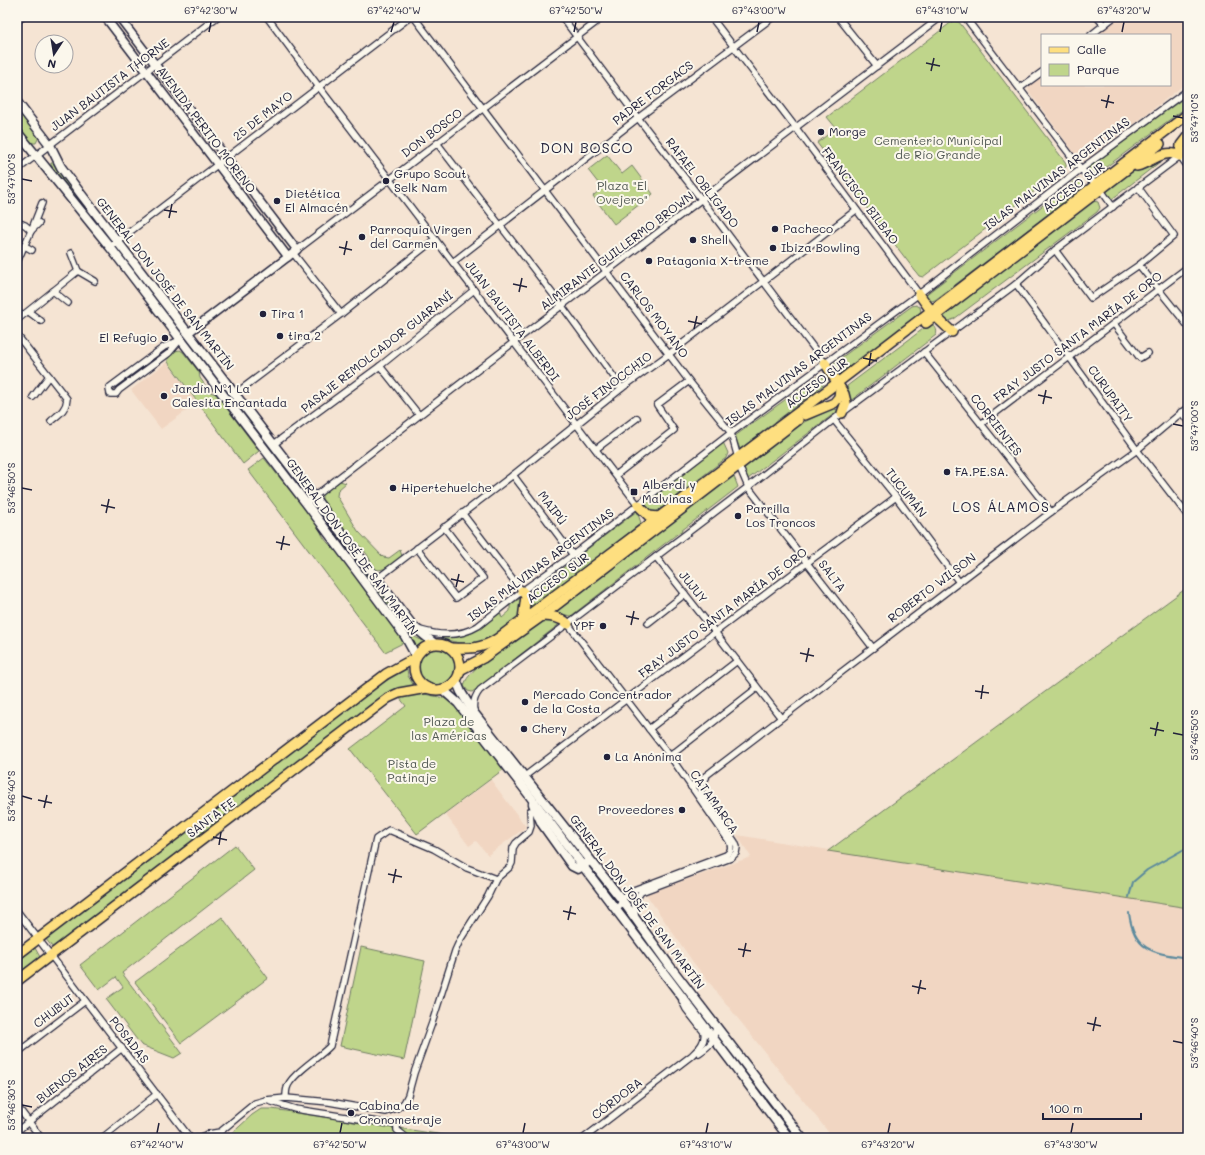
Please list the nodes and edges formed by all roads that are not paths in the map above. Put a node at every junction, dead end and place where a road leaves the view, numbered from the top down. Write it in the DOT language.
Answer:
graph roads {
  1 [pos="23,17"];
  2 [pos="105,17"];
  3 [pos="118,17"];
  4 [pos="217,17"];
  5 [pos="267,17"];
  6 [pos="410,17"];
  7 [pos="414,17"];
  8 [pos="562,17"];
  9 [pos="603,17"];
  10 [pos="711,17"];
  11 [pos="773,17"];
  12 [pos="838,17"];
  13 [pos="942,17"];
  14 [pos="965,17"];
  15 [pos="1097,17"];
  16 [pos="1114,17"];
  17 [pos="17,21"];
  18 [pos="1104,25"];
  19 [pos="1092,34"];
  20 [pos="577,37"];
  21 [pos="733,47"];
  22 [pos="154,65"];
  23 [pos="877,66"];
  24 [pos="147,71"];
  25 [pos="1041,73"];
  26 [pos="319,87"];
  27 [pos="1020,88"];
  28 [pos="1188,90"];
  29 [pos="17,102"];
  30 [pos="483,108"];
  31 [pos="1188,114"];
  32 [pos="638,118"];
  33 [pos="1188,122"];
  34 [pos="796,128"];
  35 [pos="17,132"];
  36 [pos="1188,136"];
  37 [pos="437,143"];
  38 [pos="50,145"];
  39 [pos="1188,149"];
  40 [pos="36,156"];
  41 [pos="1180,156"];
  42 [pos="227,158"];
  43 [pos="218,164"];
  44 [pos="1188,167"];
  45 [pos="1081,169"];
  46 [pos="1128,169"];
  47 [pos="17,170"];
  48 [pos="390,179"];
  49 [pos="1138,187"];
  50 [pos="1098,188"];
  51 [pos="546,190"];
  52 [pos="702,200"];
  53 [pos="42,203"];
  54 [pos="1113,207"];
  55 [pos="856,210"];
  56 [pos="17,223"];
  57 [pos="39,223"];
  58 [pos="500,225"];
  59 [pos="31,231"];
  60 [pos="435,239"];
  61 [pos="118,241"];
  62 [pos="25,246"];
  63 [pos="110,247"];
  64 [pos="32,250"];
  65 [pos="1055,250"];
  66 [pos="292,253"];
  67 [pos="71,254"];
  68 [pos="17,262"];
  69 [pos="453,262"];
  70 [pos="1139,264"];
  71 [pos="1188,267"];
  72 [pos="78,271"];
  73 [pos="608,272"];
  74 [pos="95,281"];
  75 [pos="763,281"];
  76 [pos="1016,284"];
  77 [pos="1159,289"];
  78 [pos="474,290"];
  79 [pos="53,291"];
  80 [pos="919,294"];
  81 [pos="68,302"];
  82 [pos="562,306"];
  83 [pos="29,312"];
  84 [pos="933,313"];
  85 [pos="341,314"];
  86 [pos="17,320"];
  87 [pos="41,322"];
  88 [pos="1114,324"];
  89 [pos="1188,326"];
  90 [pos="952,332"];
  91 [pos="188,333"];
  92 [pos="17,335"];
  93 [pos="180,340"];
  94 [pos="514,342"];
  95 [pos="924,352"];
  96 [pos="1148,353"];
  97 [pos="669,354"];
  98 [pos="1070,358"];
  99 [pos="825,363"];
  100 [pos="380,366"];
  101 [pos="49,376"];
  102 [pos="689,381"];
  103 [pos="839,385"];
  104 [pos="622,388"];
  105 [pos="235,394"];
  106 [pos="33,396"];
  107 [pos="1188,407"];
  108 [pos="1181,412"];
  109 [pos="842,413"];
  110 [pos="419,415"];
  111 [pos="637,418"];
  112 [pos="834,420"];
  113 [pos="51,421"];
  114 [pos="1188,421"];
  115 [pos="577,424"];
  116 [pos="981,424"];
  117 [pos="731,433"];
  118 [pos="274,444"];
  119 [pos="596,449"];
  120 [pos="1137,450"];
  121 [pos="738,462"];
  122 [pos="513,475"];
  123 [pos="616,475"];
  124 [pos="748,487"];
  125 [pos="314,496"];
  126 [pos="896,498"];
  127 [pos="306,503"];
  128 [pos="638,505"];
  129 [pos="1050,512"];
  130 [pos="462,513"];
  131 [pos="1188,516"];
  132 [pos="659,517"];
  133 [pos="444,527"];
  134 [pos="417,548"];
  135 [pos="573,555"];
  136 [pos="656,557"];
  137 [pos="808,562"];
  138 [pos="377,579"];
  139 [pos="959,582"];
  140 [pos="522,591"];
  141 [pos="685,594"];
  142 [pos="542,616"];
  143 [pos="523,619"];
  144 [pos="568,624"];
  145 [pos="648,624"];
  146 [pos="413,626"];
  147 [pos="715,632"];
  148 [pos="436,644"];
  149 [pos="451,648"];
  150 [pos="873,648"];
  151 [pos="415,657"];
  152 [pos="737,661"];
  153 [pos="460,670"];
  154 [pos="456,680"];
  155 [pos="427,688"];
  156 [pos="757,688"];
  157 [pos="442,690"];
  158 [pos="626,699"];
  159 [pos="474,713"];
  160 [pos="781,718"];
  161 [pos="649,730"];
  162 [pos="670,756"];
  163 [pos="710,773"];
  164 [pos="525,776"];
  165 [pos="691,787"];
  166 [pos="529,794"];
  167 [pos="536,811"];
  168 [pos="587,863"];
  169 [pos="496,879"];
  170 [pos="622,900"];
  171 [pos="617,910"];
  172 [pos="17,911"];
  173 [pos="636,919"];
  174 [pos="38,939"];
  175 [pos="17,955"];
  176 [pos="51,956"];
  177 [pos="17,981"];
  178 [pos="676,989"];
  179 [pos="85,1001"];
  180 [pos="716,1027"];
  181 [pos="714,1040"];
  182 [pos="122,1048"];
  183 [pos="17,1053"];
  184 [pos="664,1077"];
  185 [pos="157,1094"];
  186 [pos="286,1098"];
  187 [pos="266,1100"];
  188 [pos="17,1106"];
  189 [pos="29,1122"];
  190 [pos="17,1131"];
  191 [pos="41,1138"];
  192 [pos="102,1138"];
  193 [pos="190,1138"];
  194 [pos="198,1138"];
  195 [pos="407,1138"];
  196 [pos="584,1138"];
  197 [pos="789,1138"];
  198 [pos="802,1138"];
  1 -- 17 [label="street"];
  2 -- 24 [label="street, AVENIDA PERITO MORENO"];
  3 -- 22 [label="street, AVENIDA PERITO MORENO"];
  4 -- 22 [label="street, JUAN BAUTISTA THORNE"];
  5 -- 26 [label="street, JUAN BAUTISTA ALBERDI"];
  6 -- 26 [label="street, 25 DE MAYO"];
  7 -- 30 [label="street, CARLOS MOYANO"];
  8 -- 20 [label="street, RAFAEL OBLIGADO"];
  9 -- 20 [label="street, DON BOSCO"];
  10 -- 21 [label="street, FRANCISCO BILBAO"];
  11 -- 21 [label="street, PADRE FORGACS"];
  12 -- 23 [label="street"];
  13 -- 23 [label="street, ALMIRANTE GUILLERMO BROWN"];
  14 -- 27 [label="street"];
  15 -- 18 [label="street"];
  16 -- 18 [label="street"];
  18 -- 19 [label="street"];
  20 -- 30 [label="street, DON BOSCO"];
  20 -- 32 [label="street, RAFAEL OBLIGADO"];
  21 -- 32 [label="street, PADRE FORGACS"];
  21 -- 34 [label="street, FRANCISCO BILBAO"];
  22 -- 24 [label="street, JUAN BAUTISTA THORNE"];
  22 -- 42 [label="street, AVENIDA PERITO MORENO"];
  23 -- 34 [label="street, ALMIRANTE GUILLERMO BROWN"];
  24 -- 38 [label="street, JUAN BAUTISTA THORNE"];
  24 -- 43 [label="street, AVENIDA PERITO MORENO"];
  25 -- 27 [label="street"];
  26 -- 42 [label="street, 25 DE MAYO"];
  26 -- 48 [label="street, JUAN BAUTISTA ALBERDI"];
  27 -- 45 [label="street"];
  28 -- 45 [label="street, ISLAS MALVINAS ARGENTINAS"];
  29 -- 38 [label="main road, GENERAL DON JOSÉ DE SAN MARTÍN"];
  30 -- 37 [label="street, DON BOSCO"];
  30 -- 51 [label="street, CARLOS MOYANO"];
  31 -- 50 [label="main road, ACCESO SUR"];
  32 -- 51 [label="street, PADRE FORGACS"];
  32 -- 52 [label="street, RAFAEL OBLIGADO"];
  33 -- 46 [label="main road, ACCESO SUR"];
  34 -- 52 [label="street, ALMIRANTE GUILLERMO BROWN"];
  34 -- 55 [label="street, FRANCISCO BILBAO"];
  35 -- 40 [label="main road, GENERAL DON JOSÉ DE SAN MARTÍN"];
  36 -- 41 [label="main road"];
  37 -- 48 [label="street, DON BOSCO"];
  37 -- 58 [label="street"];
  38 -- 40 [label="street, JUAN BAUTISTA THORNE"];
  38 -- 61 [label="main road, GENERAL DON JOSÉ DE SAN MARTÍN"];
  39 -- 41 [label="street"];
  40 -- 47 [label="street, JUAN BAUTISTA THORNE"];
  40 -- 63 [label="main road, GENERAL DON JOSÉ DE SAN MARTÍN"];
  41 -- 44 [label="street"];
  41 -- 46 [label="main road"];
  41 -- 49 [label="street"];
  42 -- 43 [label="street, 25 DE MAYO"];
  42 -- 66 [label="street, AVENIDA PERITO MORENO"];
  43 -- 61 [label="street, 25 DE MAYO"];
  43 -- 66 [label="street, AVENIDA PERITO MORENO"];
  45 -- 50 [label="street"];
  45 -- 80 [label="street, ISLAS MALVINAS ARGENTINAS"];
  46 -- 50 [label="main road, ACCESO SUR"];
  48 -- 60 [label="street, JUAN BAUTISTA ALBERDI"];
  48 -- 66 [label="street, DON BOSCO"];
  49 -- 54 [label="street"];
  49 -- 70 [label="street"];
  50 -- 54 [label="street"];
  50 -- 84 [label="main road, ACCESO SUR"];
  51 -- 58 [label="street, PADRE FORGACS"];
  51 -- 73 [label="street, CARLOS MOYANO"];
  52 -- 73 [label="street, ALMIRANTE GUILLERMO BROWN"];
  52 -- 75 [label="street, RAFAEL OBLIGADO"];
  53 -- 59 [label="street"];
  54 -- 65 [label="street"];
  55 -- 75 [label="street, JOSÉ FINOCCHIO"];
  55 -- 80 [label="street, FRANCISCO BILBAO"];
  56 -- 59 [label="street"];
  57 -- 59 [label="street"];
  58 -- 69 [label="street, PADRE FORGACS"];
  58 -- 82 [label="street"];
  59 -- 62 [label="street"];
  60 -- 69 [label="street, JUAN BAUTISTA ALBERDI"];
  60 -- 85 [label="street"];
  61 -- 63 [label="street, 25 DE MAYO"];
  61 -- 91 [label="main road, GENERAL DON JOSÉ DE SAN MARTÍN"];
  62 -- 64 [label="street"];
  62 -- 68 [label="street"];
  63 -- 93 [label="main road, GENERAL DON JOSÉ DE SAN MARTÍN"];
  65 -- 70 [label="street"];
  65 -- 76 [label="street"];
  66 -- 85 [label="street, AVENIDA PERITO MORENO"];
  66 -- 91 [label="street, DON BOSCO"];
  67 -- 72 [label="street"];
  69 -- 78 [label="street, JUAN BAUTISTA ALBERDI"];
  70 -- 77 [label="street"];
  71 -- 77 [label="street, FRAY JUSTO SANTA MARÍA DE ORO"];
  72 -- 74 [label="street"];
  72 -- 79 [label="street"];
  73 -- 82 [label="street, ALMIRANTE GUILLERMO BROWN"];
  73 -- 97 [label="street, CARLOS MOYANO"];
  75 -- 97 [label="street, JOSÉ FINOCCHIO"];
  75 -- 99 [label="street, RAFAEL OBLIGADO"];
  76 -- 90 [label="street"];
  76 -- 98 [label="street, CURUPAITY"];
  77 -- 88 [label="street, FRAY JUSTO SANTA MARÍA DE ORO"];
  77 -- 89 [label="street"];
  78 -- 94 [label="street, JUAN BAUTISTA ALBERDI"];
  78 -- 100 [label="street, PASAJE REMOLCADOR GUARANÍ"];
  79 -- 81 [label="street"];
  79 -- 83 [label="street"];
  80 -- 84 [label="main road"];
  80 -- 99 [label="street, ISLAS MALVINAS ARGENTINAS"];
  82 -- 94 [label="street, ALMIRANTE GUILLERMO BROWN"];
  82 -- 104 [label="street"];
  83 -- 86 [label="street"];
  83 -- 87 [label="street"];
  84 -- 90 [label="main road"];
  84 -- 103 [label="main road, ACCESO SUR"];
  85 -- 105 [label="street"];
  88 -- 96 [label="street"];
  88 -- 98 [label="street, FRAY JUSTO SANTA MARÍA DE ORO"];
  90 -- 95 [label="street"];
  91 -- 93 [label="street, DON BOSCO"];
  91 -- 105 [label="main road, GENERAL DON JOSÉ DE SAN MARTÍN"];
  92 -- 101 [label="street"];
  93 -- 93 [label="street, DON BOSCO"];
  93 -- 127 [label="main road, GENERAL DON JOSÉ DE SAN MARTÍN"];
  94 -- 110 [label="street, ALMIRANTE GUILLERMO BROWN"];
  94 -- 115 [label="street, JUAN BAUTISTA ALBERDI"];
  95 -- 109 [label="street"];
  95 -- 116 [label="street, CORRIENTES"];
  97 -- 102 [label="street, CARLOS MOYANO"];
  97 -- 104 [label="street, JOSÉ FINOCCHIO"];
  98 -- 116 [label="street, FRAY JUSTO SANTA MARÍA DE ORO"];
  98 -- 120 [label="street, CURUPAITY"];
  99 -- 103 [label="main road"];
  99 -- 117 [label="street, ISLAS MALVINAS ARGENTINAS"];
  100 -- 110 [label="street"];
  100 -- 118 [label="street, PASAJE REMOLCADOR GUARANÍ"];
  101 -- 106 [label="street"];
  101 -- 113 [label="street"];
  102 -- 117 [label="street, CARLOS MOYANO"];
  102 -- 123 [label="street"];
  103 -- 109 [label="main road"];
  103 -- 121 [label="main road, ACCESO SUR"];
  103 -- 121 [label="main road, ACCESO SUR"];
  104 -- 115 [label="street, JOSÉ FINOCCHIO"];
  105 -- 118 [label="main road, GENERAL DON JOSÉ DE SAN MARTÍN"];
  107 -- 108 [label="street, ROBERTO WILSON"];
  108 -- 114 [label="street"];
  108 -- 120 [label="street, ROBERTO WILSON"];
  109 -- 112 [label="street"];
  110 -- 125 [label="street, ALMIRANTE GUILLERMO BROWN"];
  111 -- 119 [label="street"];
  112 -- 124 [label="street"];
  112 -- 126 [label="street, TUCUMÁN"];
  115 -- 119 [label="street, JUAN BAUTISTA ALBERDI"];
  115 -- 122 [label="street, JOSÉ FINOCCHIO"];
  116 -- 129 [label="street, CORRIENTES"];
  117 -- 121 [label="street, CARLOS MOYANO"];
  117 -- 128 [label="street, ISLAS MALVINAS ARGENTINAS"];
  118 -- 125 [label="main road, GENERAL DON JOSÉ DE SAN MARTÍN"];
  119 -- 123 [label="street, JUAN BAUTISTA ALBERDI"];
  120 -- 129 [label="street, ROBERTO WILSON"];
  120 -- 131 [label="street, CURUPAITY"];
  121 -- 124 [label="street, SALTA"];
  121 -- 132 [label="main road, ACCESO SUR"];
  121 -- 142 [label="main road, ACCESO SUR"];
  122 -- 130 [label="street, JOSÉ FINOCCHIO"];
  122 -- 135 [label="street, MAIPÚ"];
  123 -- 128 [label="street, JUAN BAUTISTA ALBERDI"];
  124 -- 136 [label="street"];
  124 -- 137 [label="street, SALTA"];
  125 -- 127 [label="street, ALMIRANTE GUILLERMO BROWN"];
  125 -- 138 [label="main road, GENERAL DON JOSÉ DE SAN MARTÍN"];
  126 -- 137 [label="street, FRAY JUSTO SANTA MARÍA DE ORO"];
  126 -- 139 [label="street, TUCUMÁN"];
  127 -- 151 [label="main road, GENERAL DON JOSÉ DE SAN MARTÍN"];
  128 -- 132 [label="main road"];
  128 -- 135 [label="street, ISLAS MALVINAS ARGENTINAS"];
  129 -- 139 [label="street, ROBERTO WILSON"];
  130 -- 133 [label="street, JOSÉ FINOCCHIO"];
  130 -- 140 [label="street"];
  132 -- 143 [label="main road, ACCESO SUR"];
  133 -- 134 [label="street, JOSÉ FINOCCHIO"];
  133 -- 134 [label="street"];
  134 -- 138 [label="street, JOSÉ FINOCCHIO"];
  135 -- 140 [label="street, ISLAS MALVINAS ARGENTINAS"];
  136 -- 141 [label="street, JUJUY"];
  136 -- 144 [label="street"];
  137 -- 147 [label="street, FRAY JUSTO SANTA MARÍA DE ORO"];
  137 -- 150 [label="street, SALTA"];
  138 -- 146 [label="main road, GENERAL DON JOSÉ DE SAN MARTÍN"];
  139 -- 150 [label="street, ROBERTO WILSON"];
  140 -- 143 [label="main road"];
  140 -- 146 [label="street, ISLAS MALVINAS ARGENTINAS"];
  141 -- 145 [label="street"];
  141 -- 147 [label="street, JUJUY"];
  142 -- 144 [label="main road"];
  142 -- 153 [label="main road, ACCESO SUR"];
  143 -- 149 [label="main road, ACCESO SUR"];
  144 -- 158 [label="street, CATAMARCA"];
  144 -- 159 [label="street"];
  146 -- 148 [label="main road, GENERAL DON JOSÉ DE SAN MARTÍN"];
  147 -- 152 [label="street, JUJUY"];
  147 -- 158 [label="street, FRAY JUSTO SANTA MARÍA DE ORO"];
  148 -- 149 [label="main road"];
  148 -- 151 [label="main road"];
  149 -- 153 [label="main road"];
  150 -- 160 [label="street, ROBERTO WILSON"];
  151 -- 155 [label="main road"];
  151 -- 174 [label="main road, SANTA FE"];
  152 -- 156 [label="street, JUJUY"];
  152 -- 161 [label="street"];
  153 -- 154 [label="main road"];
  154 -- 157 [label="main road"];
  154 -- 159 [label="main road, GENERAL DON JOSÉ DE SAN MARTÍN"];
  155 -- 157 [label="main road"];
  155 -- 176 [label="main road, SANTA FE"];
  156 -- 160 [label="street, JUJUY"];
  156 -- 162 [label="street"];
  157 -- 166 [label="main road, GENERAL DON JOSÉ DE SAN MARTÍN"];
  158 -- 161 [label="street, CATAMARCA"];
  158 -- 164 [label="street, FRAY JUSTO SANTA MARÍA DE ORO"];
  159 -- 164 [label="main road, GENERAL DON JOSÉ DE SAN MARTÍN"];
  160 -- 163 [label="street, ROBERTO WILSON"];
  161 -- 162 [label="street, CATAMARCA"];
  162 -- 165 [label="street, CATAMARCA"];
  163 -- 165 [label="street, ROBERTO WILSON"];
  163 -- 173 [label="street, CATAMARCA"];
  164 -- 168 [label="main road, GENERAL DON JOSÉ DE SAN MARTÍN"];
  165 -- 170 [label="street, CATAMARCA"];
  166 -- 167 [label="main road"];
  166 -- 168 [label="main road, GENERAL DON JOSÉ DE SAN MARTÍN"];
  167 -- 168 [label="main road"];
  167 -- 169 [label="street"];
  168 -- 170 [label="main road, GENERAL DON JOSÉ DE SAN MARTÍN"];
  168 -- 171 [label="main road, GENERAL DON JOSÉ DE SAN MARTÍN"];
  169 -- 186 [label="street"];
  169 -- 186 [label="street"];
  170 -- 171 [label="street"];
  170 -- 173 [label="main road, GENERAL DON JOSÉ DE SAN MARTÍN"];
  171 -- 178 [label="main road, GENERAL DON JOSÉ DE SAN MARTÍN"];
  172 -- 174 [label="street, POSADAS"];
  173 -- 180 [label="main road, GENERAL DON JOSÉ DE SAN MARTÍN"];
  174 -- 175 [label="main road, SANTA FE"];
  174 -- 176 [label="street, POSADAS"];
  176 -- 177 [label="main road, SANTA FE"];
  176 -- 179 [label="street, POSADAS"];
  178 -- 181 [label="main road, GENERAL DON JOSÉ DE SAN MARTÍN"];
  178 -- 184 [label="street, CÓRDOBA"];
  179 -- 182 [label="street, POSADAS"];
  179 -- 183 [label="street, CHUBUT"];
  180 -- 181 [label="street"];
  180 -- 198 [label="main road, GENERAL DON JOSÉ DE SAN MARTÍN"];
  181 -- 184 [label="street, CÓRDOBA"];
  181 -- 197 [label="main road, GENERAL DON JOSÉ DE SAN MARTÍN"];
  182 -- 185 [label="street, POSADAS"];
  182 -- 189 [label="street, BUENOS AIRES"];
  184 -- 196 [label="street, CÓRDOBA"];
  185 -- 192 [label="street"];
  185 -- 193 [label="street, POSADAS"];
  186 -- 187 [label="street"];
  187 -- 194 [label="street"];
  187 -- 195 [label="street"];
  188 -- 189 [label="street"];
  189 -- 190 [label="street, BUENOS AIRES"];
  189 -- 191 [label="street"];
}
